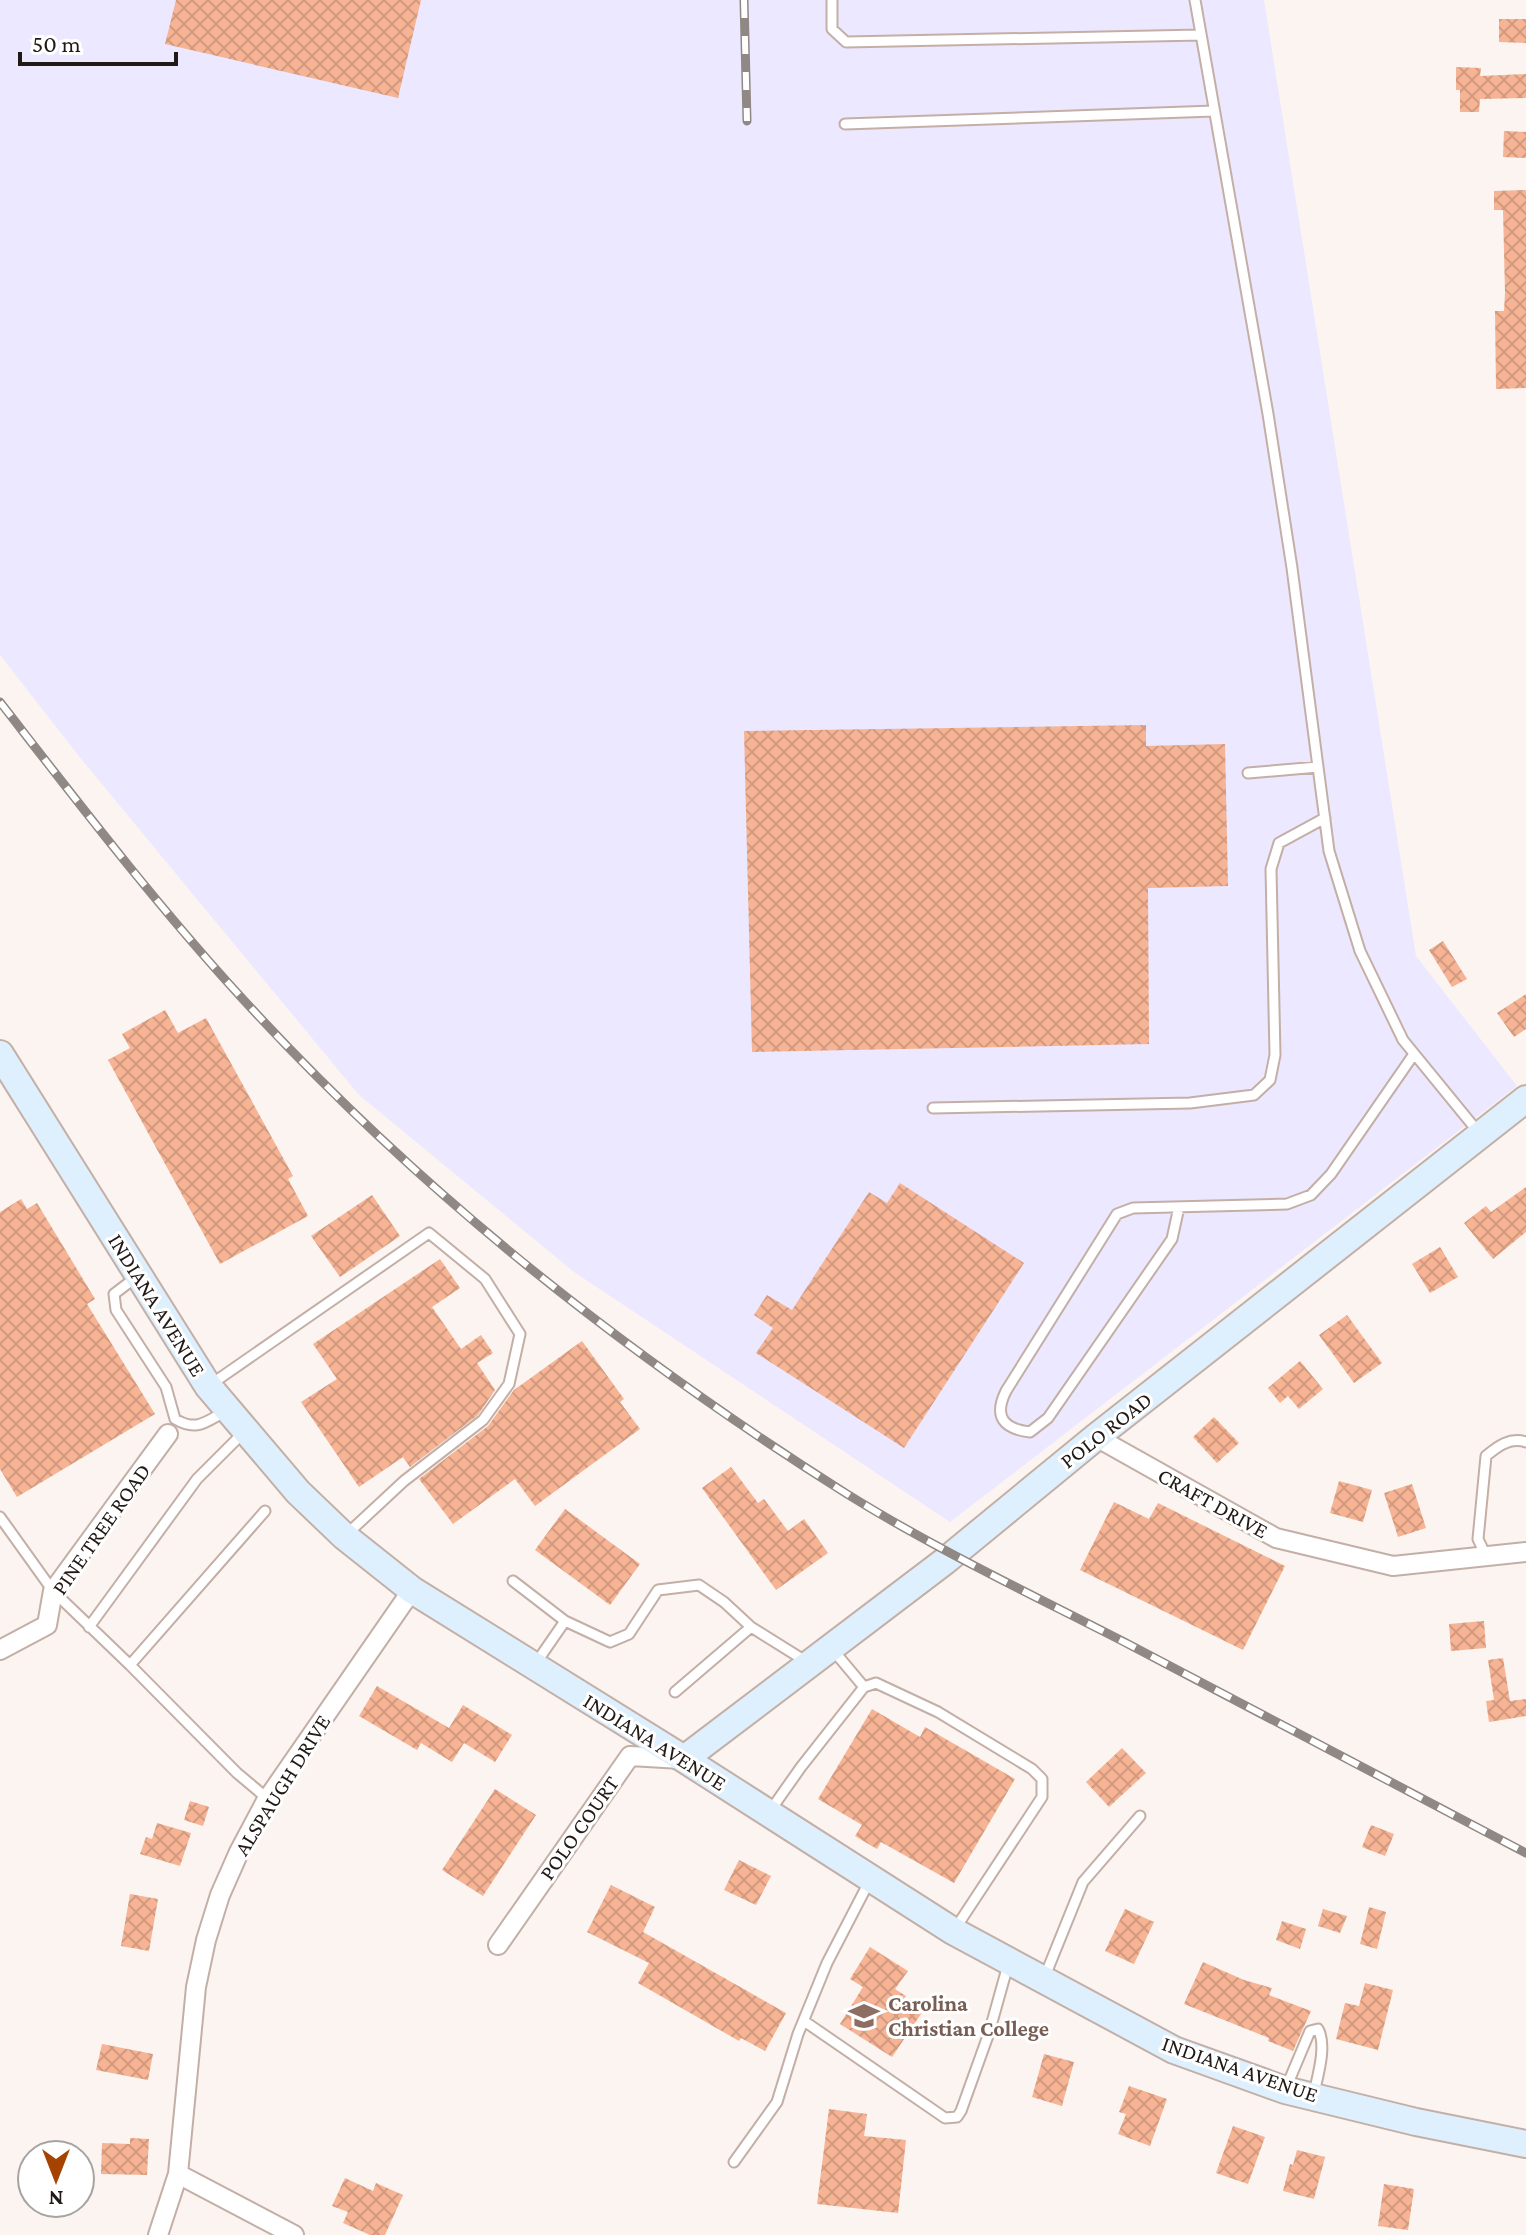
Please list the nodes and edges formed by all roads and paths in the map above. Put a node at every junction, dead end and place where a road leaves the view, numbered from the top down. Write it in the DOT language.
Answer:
graph roads {
  1 [pos="832,0"];
  2 [pos="1195,0"];
  3 [pos="1201,35"];
  4 [pos="1214,111"];
  5 [pos="845,124"];
  6 [pos="1318,767"];
  7 [pos="1248,773"];
  8 [pos="1325,818"];
  9 [pos="0,1054"];
  10 [pos="1414,1054"];
  11 [pos="1526,1099"];
  12 [pos="933,1108"];
  13 [pos="1481,1136"];
  14 [pos="1179,1207"];
  15 [pos="138,1276"];
  16 [pos="208,1386"];
  17 [pos="227,1410"];
  18 [pos="245,1431"];
  19 [pos="168,1434"];
  20 [pos="1096,1437"];
  21 [pos="1526,1442"];
  22 [pos="265,1511"];
  23 [pos="0,1517"];
  24 [pos="344,1536"];
  25 [pos="1526,1552"];
  26 [pos="1486,1556"];
  27 [pos="513,1581"];
  28 [pos="412,1590"];
  29 [pos="53,1591"];
  30 [pos="565,1621"];
  31 [pos="89,1627"];
  32 [pos="751,1627"];
  33 [pos="0,1650"];
  34 [pos="821,1656"];
  35 [pos="130,1665"];
  36 [pos="534,1665"];
  37 [pos="864,1687"];
  38 [pos="675,1692"];
  39 [pos="684,1759"];
  40 [pos="268,1799"];
  41 [pos="769,1814"];
  42 [pos="1140,1816"];
  43 [pos="870,1879"];
  44 [pos="953,1931"];
  45 [pos="498,1945"];
  46 [pos="1009,1961"];
  47 [pos="1044,1980"];
  48 [pos="804,2021"];
  49 [pos="1285,2090"];
  50 [pos="1314,2097"];
  51 [pos="1526,2144"];
  52 [pos="734,2162"];
  53 [pos="178,2174"];
  54 [pos="158,2235"];
  55 [pos="294,2235"];
  1 -- 3 [label="lane"];
  2 -- 3 [label="lane"];
  3 -- 4 [label="lane"];
  4 -- 5 [label="lane"];
  4 -- 6 [label="lane"];
  6 -- 7 [label="lane"];
  6 -- 8 [label="lane"];
  8 -- 10 [label="lane"];
  8 -- 12 [label="lane"];
  9 -- 15 [label="main road, INDIANA AVENUE"];
  10 -- 13 [label="lane"];
  10 -- 14 [label="lane"];
  11 -- 13 [label="main road, POLO ROAD"];
  13 -- 20 [label="main road, POLO ROAD"];
  14 -- 14 [label="lane"];
  15 -- 16 [label="main road, INDIANA AVENUE"];
  15 -- 17 [label="lane"];
  16 -- 17 [label="main road, INDIANA AVENUE"];
  16 -- 24 [label="lane"];
  17 -- 18 [label="main road, INDIANA AVENUE"];
  18 -- 24 [label="main road, INDIANA AVENUE"];
  18 -- 31 [label="lane"];
  19 -- 29 [label="street, PINE TREE ROAD"];
  20 -- 26 [label="street, CRAFT DRIVE"];
  20 -- 34 [label="main road, POLO ROAD"];
  21 -- 26 [label="lane"];
  22 -- 35 [label="lane"];
  23 -- 29 [label="lane"];
  24 -- 28 [label="main road, INDIANA AVENUE"];
  25 -- 26 [label="street, CRAFT DRIVE"];
  27 -- 30 [label="lane"];
  28 -- 36 [label="main road, INDIANA AVENUE"];
  28 -- 40 [label="street, ALSPAUGH DRIVE"];
  29 -- 31 [label="lane"];
  29 -- 33 [label="street, PINE TREE ROAD"];
  30 -- 32 [label="lane"];
  30 -- 36 [label="lane"];
  31 -- 35 [label="lane"];
  32 -- 34 [label="lane"];
  32 -- 38 [label="lane"];
  34 -- 37 [label="lane"];
  34 -- 39 [label="main road, POLO ROAD"];
  35 -- 40 [label="lane"];
  36 -- 39 [label="main road, INDIANA AVENUE"];
  37 -- 41 [label="lane"];
  37 -- 44 [label="lane"];
  39 -- 41 [label="main road, INDIANA AVENUE"];
  39 -- 45 [label="street, POLO COURT"];
  40 -- 53 [label="street, ALSPAUGH DRIVE"];
  41 -- 43 [label="main road, INDIANA AVENUE"];
  42 -- 47 [label="lane"];
  43 -- 44 [label="main road, INDIANA AVENUE"];
  43 -- 48 [label="lane"];
  44 -- 46 [label="main road, INDIANA AVENUE"];
  46 -- 47 [label="main road, INDIANA AVENUE"];
  46 -- 48 [label="lane"];
  47 -- 49 [label="main road, INDIANA AVENUE"];
  48 -- 52 [label="lane"];
  49 -- 50 [label="main road, INDIANA AVENUE"];
  49 -- 50 [label="lane"];
  50 -- 51 [label="main road, INDIANA AVENUE"];
  53 -- 54 [label="street, ALSPAUGH DRIVE"];
  53 -- 55 [label="street"];
}
